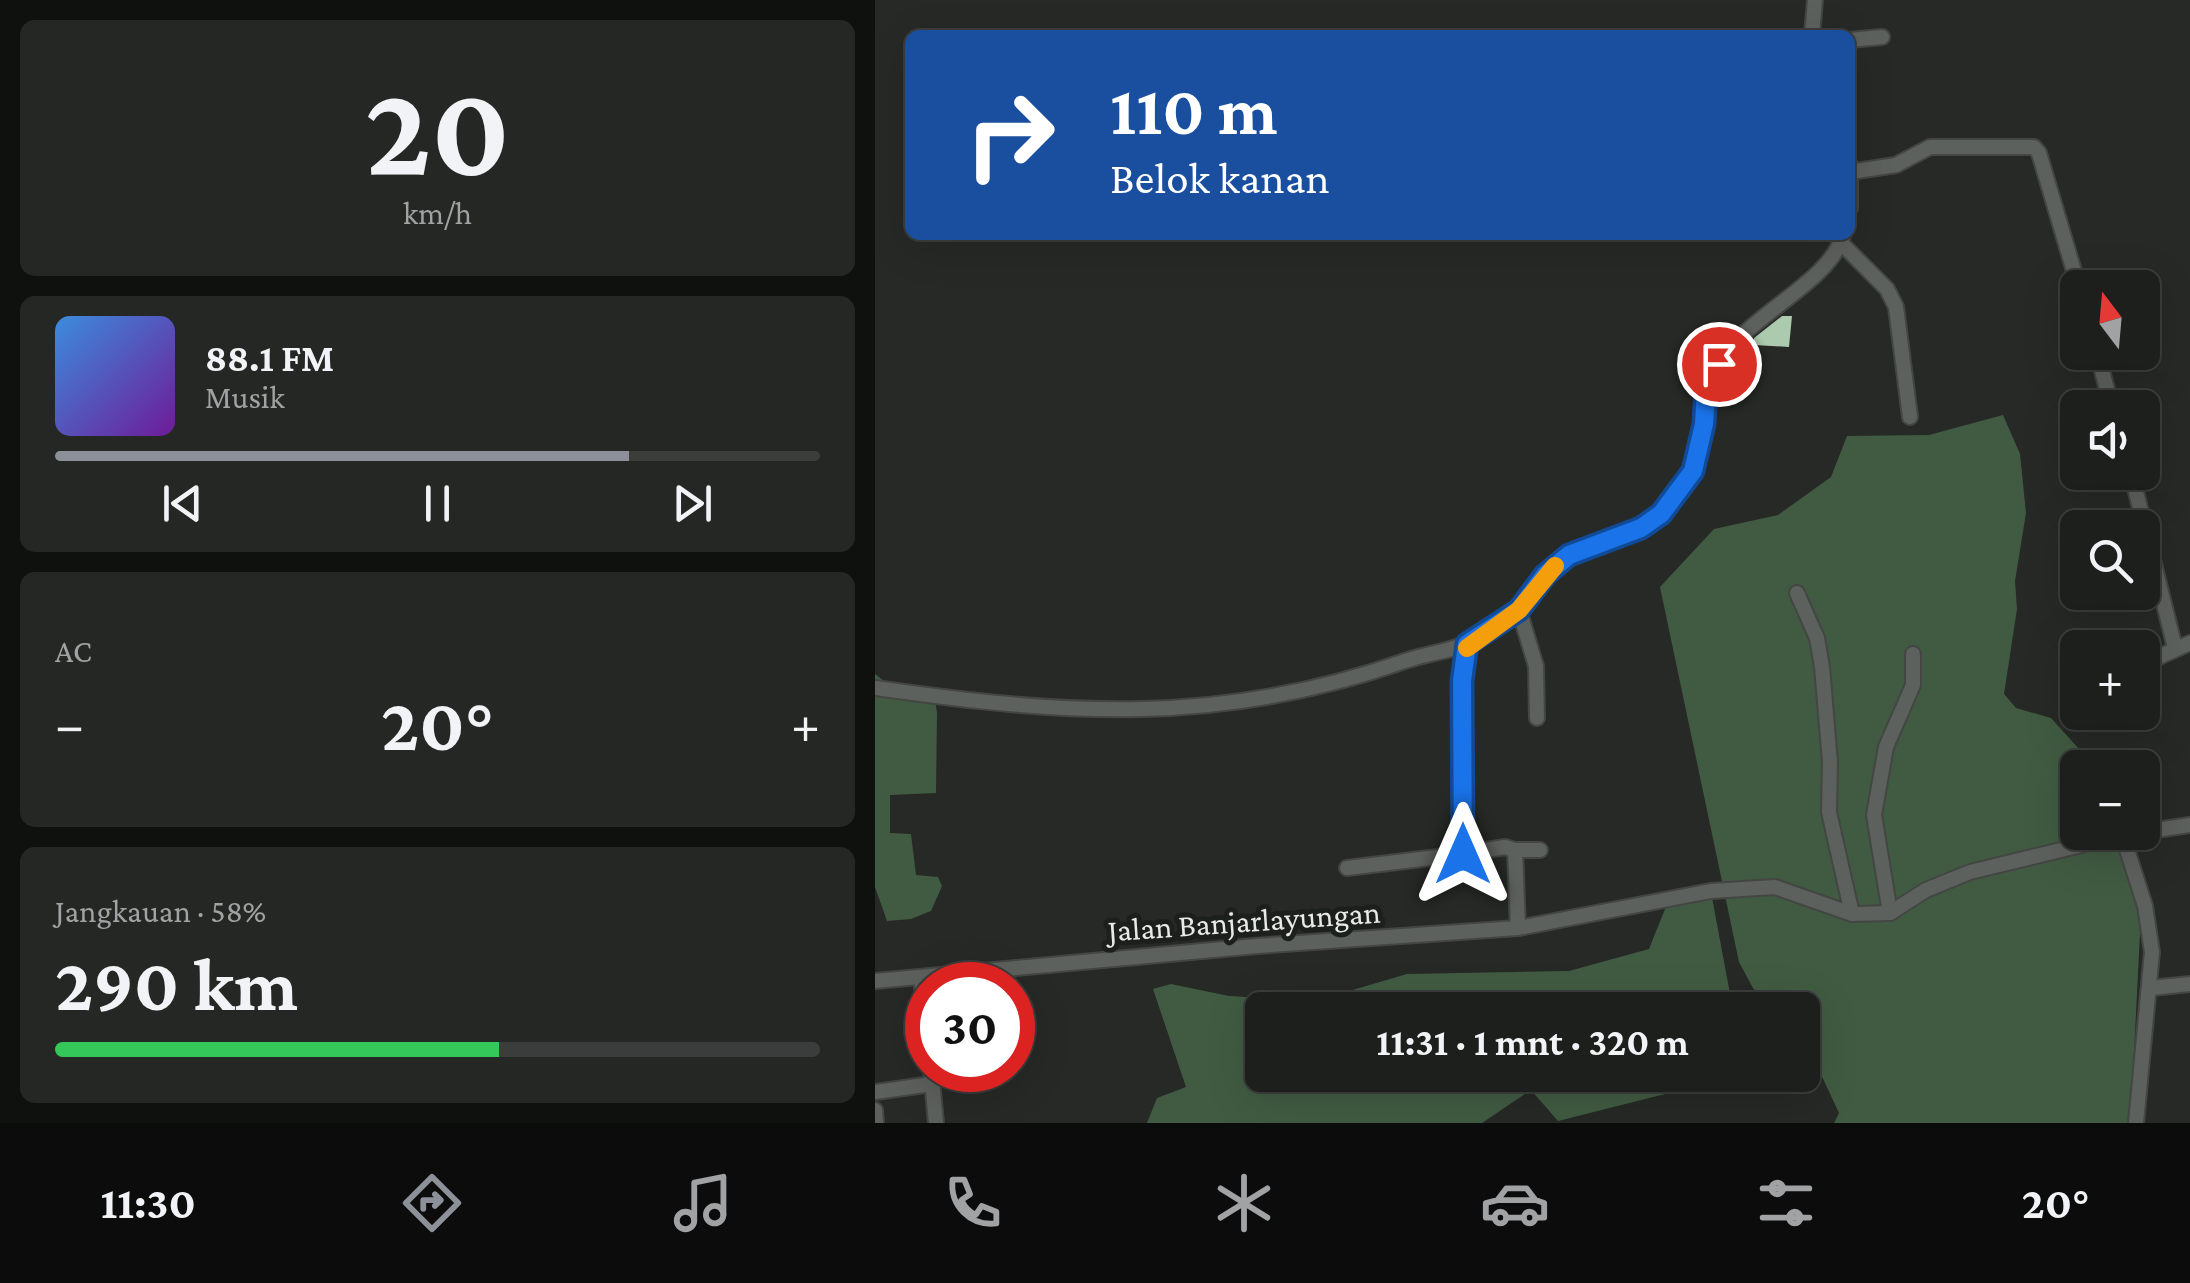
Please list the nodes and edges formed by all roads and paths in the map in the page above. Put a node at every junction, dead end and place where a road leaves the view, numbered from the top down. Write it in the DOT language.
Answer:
graph roads {
  1 [pos="1815,0"];
  2 [pos="1812,30"];
  3 [pos="1882,38"];
  4 [pos="1855,40"];
  5 [pos="1855,169"];
  6 [pos="1841,240"];
  7 [pos="1843,240"];
  8 [pos="2074,270"];
  9 [pos="1910,417"];
  10 [pos="2136,490"];
  11 [pos="1797,593"];
  12 [pos="1519,610"];
  13 [pos="1467,644"];
  14 [pos="2183,646"];
  15 [pos="1913,654"];
  16 [pos="2160,656"];
  17 [pos="875,688"];
  18 [pos="1537,718"];
  19 [pos="2190,825"];
  20 [pos="2160,829"];
  21 [pos="1515,850"];
  22 [pos="1540,850"];
  23 [pos="2062,850"];
  24 [pos="2136,850"];
  25 [pos="1463,854"];
  26 [pos="1347,868"];
  27 [pos="1890,912"];
  28 [pos="1852,914"];
  29 [pos="1518,928"];
  30 [pos="1035,966"];
  31 [pos="905,979"];
  32 [pos="875,982"];
  33 [pos="2190,984"];
  34 [pos="2151,988"];
  35 [pos="905,1084"];
  36 [pos="875,1092"];
  37 [pos="933,1092"];
  38 [pos="875,1110"];
  39 [pos="876,1123"];
  40 [pos="936,1123"];
  41 [pos="2136,1123"];
  1 -- 2 [label="street"];
  3 -- 4 [label="street"];
  5 -- 8 [label="street"];
  6 -- 12 [label="street"];
  7 -- 9 [label="street"];
  10 -- 14 [label="street"];
  11 -- 28 [label="street"];
  12 -- 13 [label="street"];
  12 -- 18 [label="street"];
  13 -- 17 [label="street"];
  13 -- 25 [label="street"];
  14 -- 16 [label="street"];
  15 -- 27 [label="street"];
  19 -- 20 [label="street, Jalan Banjarlayungan"];
  21 -- 22 [label="street"];
  21 -- 25 [label="street"];
  21 -- 29 [label="street"];
  23 -- 27 [label="street, Jalan Banjarlayungan"];
  24 -- 34 [label="street"];
  25 -- 26 [label="street"];
  27 -- 28 [label="street, Jalan Banjarlayungan"];
  28 -- 29 [label="street, Jalan Banjarlayungan"];
  29 -- 30 [label="street, Jalan Banjarlayungan"];
  31 -- 32 [label="street, Jalan Banjarlayungan"];
  33 -- 34 [label="street"];
  34 -- 41 [label="street"];
  35 -- 36 [label="street"];
  37 -- 40 [label="street"];
  38 -- 39 [label="street"];
}
